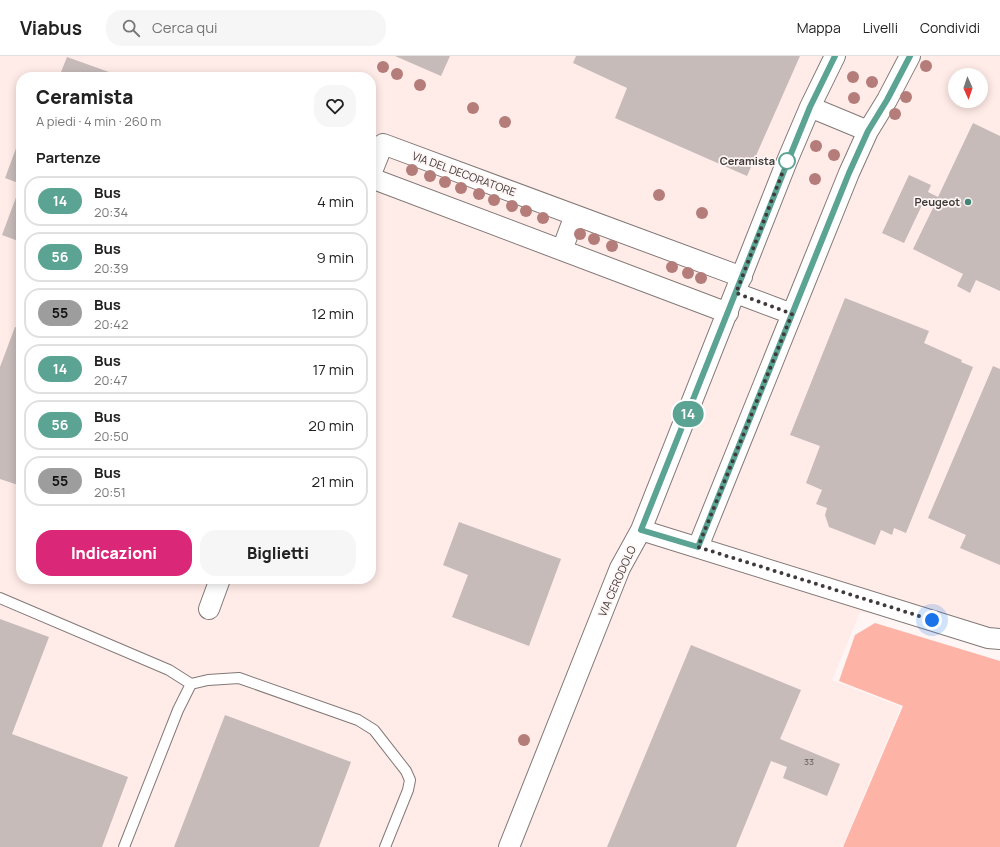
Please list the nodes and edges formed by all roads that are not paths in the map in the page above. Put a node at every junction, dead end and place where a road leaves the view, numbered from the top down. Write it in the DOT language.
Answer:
graph roads {
  1 [pos="835,56"];
  2 [pos="910,56"];
  3 [pos="810,107"];
  4 [pos="868,131"];
  5 [pos="376,162"];
  6 [pos="376,180"];
  7 [pos="575,215"];
  8 [pos="562,250"];
  9 [pos="739,285"];
  10 [pos="728,313"];
  11 [pos="792,314"];
  12 [pos="641,530"];
  13 [pos="698,547"];
  14 [pos="218,584"];
  15 [pos="0,598"];
  16 [pos="209,609"];
  17 [pos="1000,639"];
  18 [pos="191,684"];
  19 [pos="124,847"];
  20 [pos="385,847"];
  21 [pos="509,847"];
  1 -- 3 [label="street, VIA CERODOLO"];
  2 -- 4 [label="street"];
  3 -- 4 [label="street"];
  3 -- 9 [label="street, VIA CERODOLO"];
  4 -- 11 [label="street"];
  5 -- 7 [label="street, VIA DEL DECORATORE"];
  6 -- 8 [label="street"];
  7 -- 8 [label="street"];
  7 -- 9 [label="street, VIA DEL DECORATORE"];
  8 -- 10 [label="street"];
  9 -- 10 [label="street, VIA CERODOLO"];
  9 -- 11 [label="street, VIA DEL DECORATORE"];
  10 -- 12 [label="street, VIA CERODOLO"];
  11 -- 13 [label="street"];
  12 -- 13 [label="street"];
  12 -- 21 [label="street, VIA CERODOLO"];
  13 -- 17 [label="street"];
  14 -- 16 [label="street"];
  15 -- 18 [label="lane"];
  18 -- 19 [label="lane"];
  18 -- 20 [label="lane"];
}
